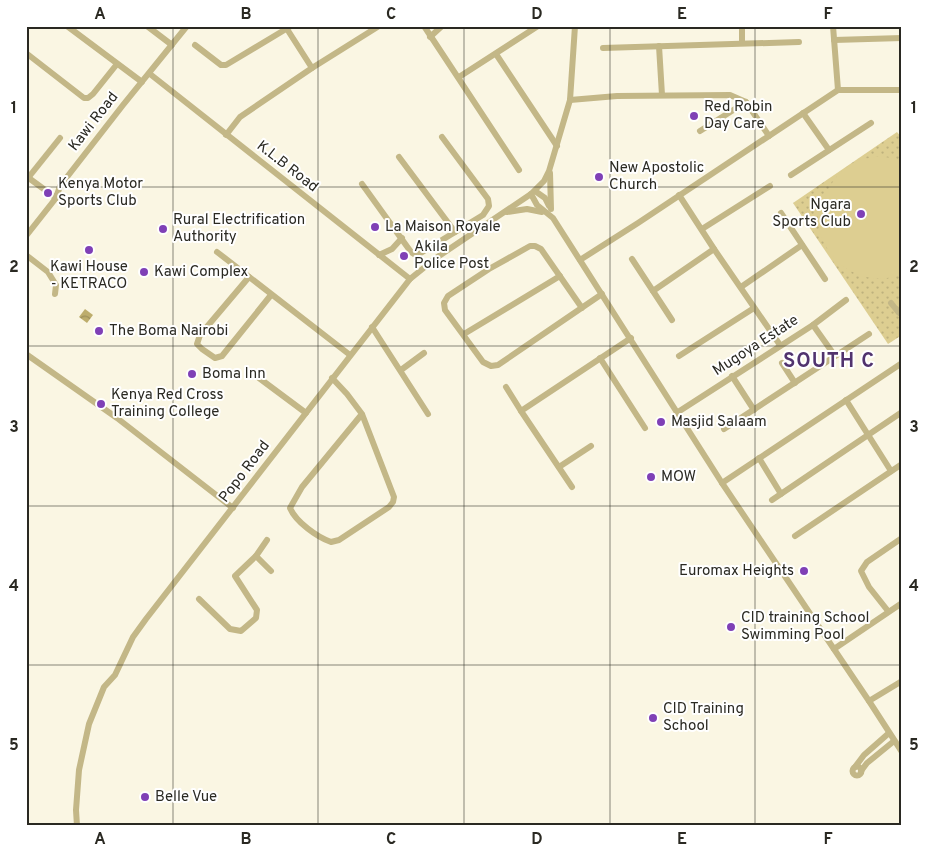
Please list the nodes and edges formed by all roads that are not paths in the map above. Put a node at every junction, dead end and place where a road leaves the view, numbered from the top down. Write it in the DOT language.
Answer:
graph roads {
  1 [pos="67,26"];
  2 [pos="187,26"];
  3 [pos="379,26"];
  4 [pos="424,26"];
  5 [pos="442,26"];
  6 [pos="538,26"];
  7 [pos="575,26"];
  8 [pos="742,26"];
  9 [pos="833,26"];
  10 [pos="148,27"];
  11 [pos="289,28"];
  12 [pos="430,37"];
  13 [pos="902,38"];
  14 [pos="834,40"];
  15 [pos="799,42"];
  16 [pos="742,43"];
  17 [pos="172,44"];
  18 [pos="196,44"];
  19 [pos="659,46"];
  20 [pos="603,48"];
  21 [pos="26,53"];
  22 [pos="496,54"];
  23 [pos="117,64"];
  24 [pos="312,68"];
  25 [pos="150,74"];
  26 [pos="459,77"];
  27 [pos="142,82"];
  28 [pos="838,90"];
  29 [pos="902,90"];
  30 [pos="662,95"];
  31 [pos="570,100"];
  32 [pos="746,102"];
  33 [pos="803,113"];
  34 [pos="871,122"];
  35 [pos="700,131"];
  36 [pos="226,134"];
  37 [pos="769,136"];
  38 [pos="442,137"];
  39 [pos="60,138"];
  40 [pos="557,146"];
  41 [pos="829,150"];
  42 [pos="399,156"];
  43 [pos="550,169"];
  44 [pos="519,170"];
  45 [pos="791,175"];
  46 [pos="27,177"];
  47 [pos="362,184"];
  48 [pos="770,186"];
  49 [pos="533,193"];
  50 [pos="679,195"];
  51 [pos="56,198"];
  52 [pos="548,211"];
  53 [pos="781,213"];
  54 [pos="502,214"];
  55 [pos="702,229"];
  56 [pos="455,232"];
  57 [pos="26,236"];
  58 [pos="402,238"];
  59 [pos="802,245"];
  60 [pos="714,249"];
  61 [pos="217,252"];
  62 [pos="26,255"];
  63 [pos="379,255"];
  64 [pos="632,259"];
  65 [pos="580,260"];
  66 [pos="560,276"];
  67 [pos="248,277"];
  68 [pos="410,279"];
  69 [pos="825,279"];
  70 [pos="741,287"];
  71 [pos="653,291"];
  72 [pos="56,294"];
  73 [pos="271,294"];
  74 [pos="602,294"];
  75 [pos="846,300"];
  76 [pos="891,303"];
  77 [pos="582,308"];
  78 [pos="754,308"];
  79 [pos="902,312"];
  80 [pos="672,320"];
  81 [pos="813,325"];
  82 [pos="372,327"];
  83 [pos="464,334"];
  84 [pos="869,334"];
  85 [pos="631,338"];
  86 [pos="780,345"];
  87 [pos="424,353"];
  88 [pos="26,354"];
  89 [pos="350,355"];
  90 [pos="679,356"];
  91 [pos="835,356"];
  92 [pos="600,358"];
  93 [pos="782,363"];
  94 [pos="902,363"];
  95 [pos="401,370"];
  96 [pos="732,376"];
  97 [pos="259,378"];
  98 [pos="332,378"];
  99 [pos="795,383"];
  100 [pos="506,387"];
  101 [pos="846,400"];
  102 [pos="522,410"];
  103 [pos="754,410"];
  104 [pos="678,412"];
  105 [pos="902,412"];
  106 [pos="306,413"];
  107 [pos="362,414"];
  108 [pos="428,414"];
  109 [pos="645,428"];
  110 [pos="724,430"];
  111 [pos="868,434"];
  112 [pos="591,446"];
  113 [pos="759,458"];
  114 [pos="902,464"];
  115 [pos="559,467"];
  116 [pos="891,471"];
  117 [pos="722,482"];
  118 [pos="572,487"];
  119 [pos="781,494"];
  120 [pos="772,500"];
  121 [pos="233,508"];
  122 [pos="795,536"];
  123 [pos="902,538"];
  124 [pos="267,540"];
  125 [pos="256,556"];
  126 [pos="271,571"];
  127 [pos="200,599"];
  128 [pos="902,603"];
  129 [pos="888,611"];
  130 [pos="834,649"];
  131 [pos="902,681"];
  132 [pos="869,701"];
  133 [pos="889,734"];
  134 [pos="894,742"];
  135 [pos="902,752"];
  136 [pos="77,826"];
  1 -- 23 [label="street"];
  2 -- 17 [label="street, Kawi Road"];
  3 -- 24 [label="street"];
  4 -- 12 [label="street"];
  5 -- 12 [label="street"];
  6 -- 22 [label="street"];
  7 -- 31 [label="street"];
  8 -- 16 [label="street"];
  9 -- 14 [label="street"];
  10 -- 17 [label="street"];
  11 -- 18 [label="street"];
  11 -- 24 [label="street"];
  12 -- 26 [label="street"];
  13 -- 14 [label="street"];
  14 -- 28 [label="street"];
  15 -- 16 [label="street"];
  16 -- 19 [label="street"];
  17 -- 25 [label="street, Kawi Road"];
  19 -- 20 [label="street"];
  19 -- 30 [label="street"];
  21 -- 23 [label="street"];
  22 -- 26 [label="street"];
  22 -- 40 [label="street"];
  23 -- 27 [label="street"];
  24 -- 36 [label="street"];
  25 -- 27 [label="street, Kawi Road"];
  25 -- 36 [label="street, K.L.B Road"];
  26 -- 44 [label="street"];
  27 -- 51 [label="street, Kawi Road"];
  28 -- 29 [label="street"];
  28 -- 33 [label="street"];
  30 -- 31 [label="street"];
  30 -- 32 [label="street"];
  31 -- 40 [label="street"];
  32 -- 35 [label="street"];
  32 -- 37 [label="street"];
  33 -- 37 [label="street"];
  33 -- 41 [label="street"];
  34 -- 41 [label="street"];
  36 -- 63 [label="street, K.L.B Road"];
  37 -- 50 [label="street"];
  38 -- 56 [label="street"];
  39 -- 46 [label="street"];
  40 -- 43 [label="street"];
  41 -- 45 [label="street"];
  42 -- 56 [label="street"];
  43 -- 49 [label="street"];
  43 -- 52 [label="street"];
  46 -- 51 [label="street"];
  47 -- 58 [label="street"];
  48 -- 55 [label="street"];
  49 -- 52 [label="street"];
  49 -- 52 [label="street"];
  49 -- 54 [label="street, Popo Road"];
  50 -- 55 [label="street"];
  50 -- 65 [label="street"];
  51 -- 57 [label="street, Kawi Road"];
  52 -- 54 [label="street"];
  52 -- 65 [label="street"];
  53 -- 59 [label="street"];
  54 -- 68 [label="street, Popo Road"];
  55 -- 60 [label="street"];
  56 -- 58 [label="street"];
  58 -- 63 [label="street"];
  59 -- 69 [label="street"];
  59 -- 70 [label="street"];
  60 -- 70 [label="street"];
  60 -- 71 [label="street"];
  61 -- 67 [label="street"];
  62 -- 72 [label="street"];
  63 -- 68 [label="street, K.L.B Road"];
  64 -- 71 [label="street"];
  65 -- 74 [label="street"];
  66 -- 77 [label="street"];
  66 -- 83 [label="street"];
  66 -- 83 [label="street"];
  67 -- 73 [label="street"];
  67 -- 73 [label="street"];
  68 -- 82 [label="street, Popo Road"];
  70 -- 78 [label="street"];
  71 -- 80 [label="street"];
  73 -- 89 [label="street"];
  74 -- 77 [label="street"];
  74 -- 85 [label="street"];
  75 -- 81 [label="street, Mugoya Estate"];
  76 -- 79 [label="street"];
  77 -- 83 [label="street"];
  78 -- 86 [label="street"];
  78 -- 90 [label="street"];
  81 -- 86 [label="street, Mugoya Estate"];
  81 -- 91 [label="street"];
  82 -- 89 [label="street, Popo Road"];
  82 -- 95 [label="street"];
  84 -- 91 [label="street"];
  85 -- 92 [label="street"];
  85 -- 104 [label="street"];
  86 -- 96 [label="street, Mugoya Estate"];
  87 -- 95 [label="street"];
  88 -- 121 [label="street"];
  89 -- 98 [label="street, Popo Road"];
  91 -- 99 [label="street"];
  92 -- 102 [label="street"];
  92 -- 109 [label="street"];
  93 -- 99 [label="street"];
  94 -- 101 [label="street"];
  95 -- 108 [label="street"];
  96 -- 103 [label="street"];
  96 -- 104 [label="street, Mugoya Estate"];
  97 -- 106 [label="street"];
  98 -- 106 [label="street, Popo Road"];
  98 -- 107 [label="street"];
  99 -- 103 [label="street"];
  100 -- 102 [label="street"];
  101 -- 111 [label="street"];
  101 -- 113 [label="street"];
  102 -- 115 [label="street"];
  103 -- 110 [label="street"];
  104 -- 117 [label="street"];
  105 -- 111 [label="street"];
  106 -- 121 [label="street, Popo Road"];
  107 -- 107 [label="street"];
  111 -- 116 [label="street"];
  111 -- 119 [label="street"];
  112 -- 115 [label="street"];
  113 -- 117 [label="street"];
  113 -- 119 [label="street"];
  114 -- 116 [label="street"];
  115 -- 118 [label="street"];
  116 -- 122 [label="street"];
  117 -- 130 [label="street"];
  119 -- 120 [label="street"];
  121 -- 136 [label="street, Popo Road"];
  123 -- 129 [label="street"];
  124 -- 125 [label="street"];
  125 -- 126 [label="street"];
  125 -- 127 [label="street"];
  128 -- 129 [label="street"];
  129 -- 130 [label="street"];
  130 -- 132 [label="street"];
  131 -- 132 [label="street"];
  132 -- 133 [label="street"];
  133 -- 134 [label="street"];
  133 -- 134 [label="street"];
  134 -- 135 [label="street"];
}
